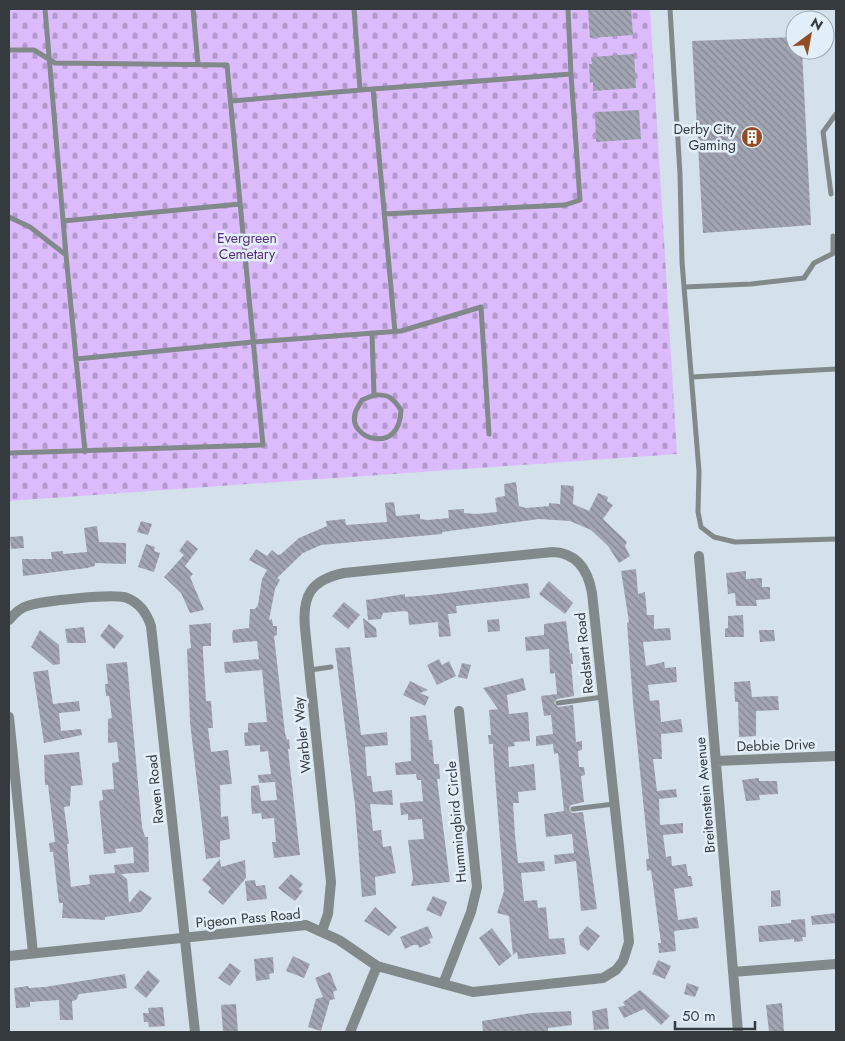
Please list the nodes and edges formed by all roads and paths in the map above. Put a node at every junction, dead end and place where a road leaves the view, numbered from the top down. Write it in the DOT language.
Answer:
graph roads {
  1 [pos="45,9"];
  2 [pos="192,9"];
  3 [pos="354,9"];
  4 [pos="568,9"];
  5 [pos="670,9"];
  6 [pos="9,50"];
  7 [pos="49,59"];
  8 [pos="198,64"];
  9 [pos="572,74"];
  10 [pos="373,89"];
  11 [pos="360,90"];
  12 [pos="231,101"];
  13 [pos="836,114"];
  14 [pos="831,194"];
  15 [pos="240,204"];
  16 [pos="384,214"];
  17 [pos="9,217"];
  18 [pos="63,221"];
  19 [pos="833,236"];
  20 [pos="835,253"];
  21 [pos="66,255"];
  22 [pos="685,287"];
  23 [pos="395,332"];
  24 [pos="372,333"];
  25 [pos="253,342"];
  26 [pos="76,359"];
  27 [pos="836,369"];
  28 [pos="692,377"];
  29 [pos="374,395"];
  30 [pos="489,434"];
  31 [pos="85,452"];
  32 [pos="9,453"];
  33 [pos="836,539"];
  34 [pos="699,556"];
  35 [pos="359,572"];
  36 [pos="9,620"];
  37 [pos="331,667"];
  38 [pos="309,670"];
  39 [pos="603,697"];
  40 [pos="558,703"];
  41 [pos="459,712"];
  42 [pos="9,718"];
  43 [pos="836,756"];
  44 [pos="716,761"];
  45 [pos="614,804"];
  46 [pos="573,809"];
  47 [pos="322,931"];
  48 [pos="185,938"];
  49 [pos="33,953"];
  50 [pos="9,956"];
  51 [pos="836,964"];
  52 [pos="621,965"];
  53 [pos="377,966"];
  54 [pos="733,972"];
  55 [pos="442,984"];
  56 [pos="195,1032"];
  57 [pos="350,1032"];
  58 [pos="738,1032"];
  1 -- 7 [label="lane"];
  2 -- 8 [label="lane"];
  3 -- 11 [label="lane"];
  4 -- 9 [label="lane"];
  5 -- 22 [label="lane"];
  6 -- 7 [label="lane"];
  7 -- 8 [label="lane"];
  7 -- 18 [label="lane"];
  8 -- 12 [label="lane"];
  9 -- 10 [label="lane"];
  9 -- 16 [label="lane"];
  10 -- 11 [label="lane"];
  10 -- 16 [label="lane"];
  11 -- 12 [label="lane"];
  12 -- 15 [label="lane"];
  13 -- 14 [label="lane"];
  15 -- 18 [label="lane"];
  15 -- 25 [label="lane"];
  16 -- 23 [label="lane"];
  17 -- 21 [label="lane"];
  18 -- 21 [label="lane"];
  19 -- 20 [label="lane"];
  20 -- 22 [label="lane"];
  21 -- 26 [label="lane"];
  22 -- 28 [label="lane"];
  23 -- 24 [label="lane"];
  23 -- 30 [label="lane"];
  24 -- 25 [label="lane"];
  24 -- 29 [label="lane"];
  25 -- 26 [label="lane"];
  25 -- 31 [label="lane"];
  26 -- 31 [label="lane"];
  27 -- 28 [label="lane"];
  28 -- 33 [label="lane"];
  29 -- 29 [label="lane"];
  31 -- 32 [label="lane"];
  34 -- 44 [label="street, Breitenstein Avenue"];
  35 -- 38 [label="street, Warbler Way"];
  35 -- 39 [label="street, Redstart Road"];
  36 -- 48 [label="street, Raven Road"];
  37 -- 38 [label="lane"];
  38 -- 47 [label="street, Warbler Way"];
  39 -- 40 [label="lane"];
  39 -- 45 [label="street, Redstart Road"];
  41 -- 55 [label="street, Hummingbird Circle"];
  42 -- 49 [label="street"];
  43 -- 44 [label="street, Debbie Drive"];
  44 -- 54 [label="street, Breitenstein Avenue"];
  45 -- 46 [label="lane"];
  45 -- 52 [label="street, Redstart Road"];
  47 -- 48 [label="street, Pigeon Pass Road"];
  47 -- 53 [label="street, Pigeon Pass Road"];
  48 -- 49 [label="street, Pigeon Pass Road"];
  48 -- 56 [label="street, Raven Road"];
  49 -- 50 [label="street, Pigeon Pass Road"];
  51 -- 54 [label="street"];
  52 -- 55 [label="street, Pigeon Pass Road"];
  53 -- 55 [label="street, Pigeon Pass Road"];
  53 -- 57 [label="street"];
  54 -- 58 [label="street, Breitenstein Avenue"];
}
